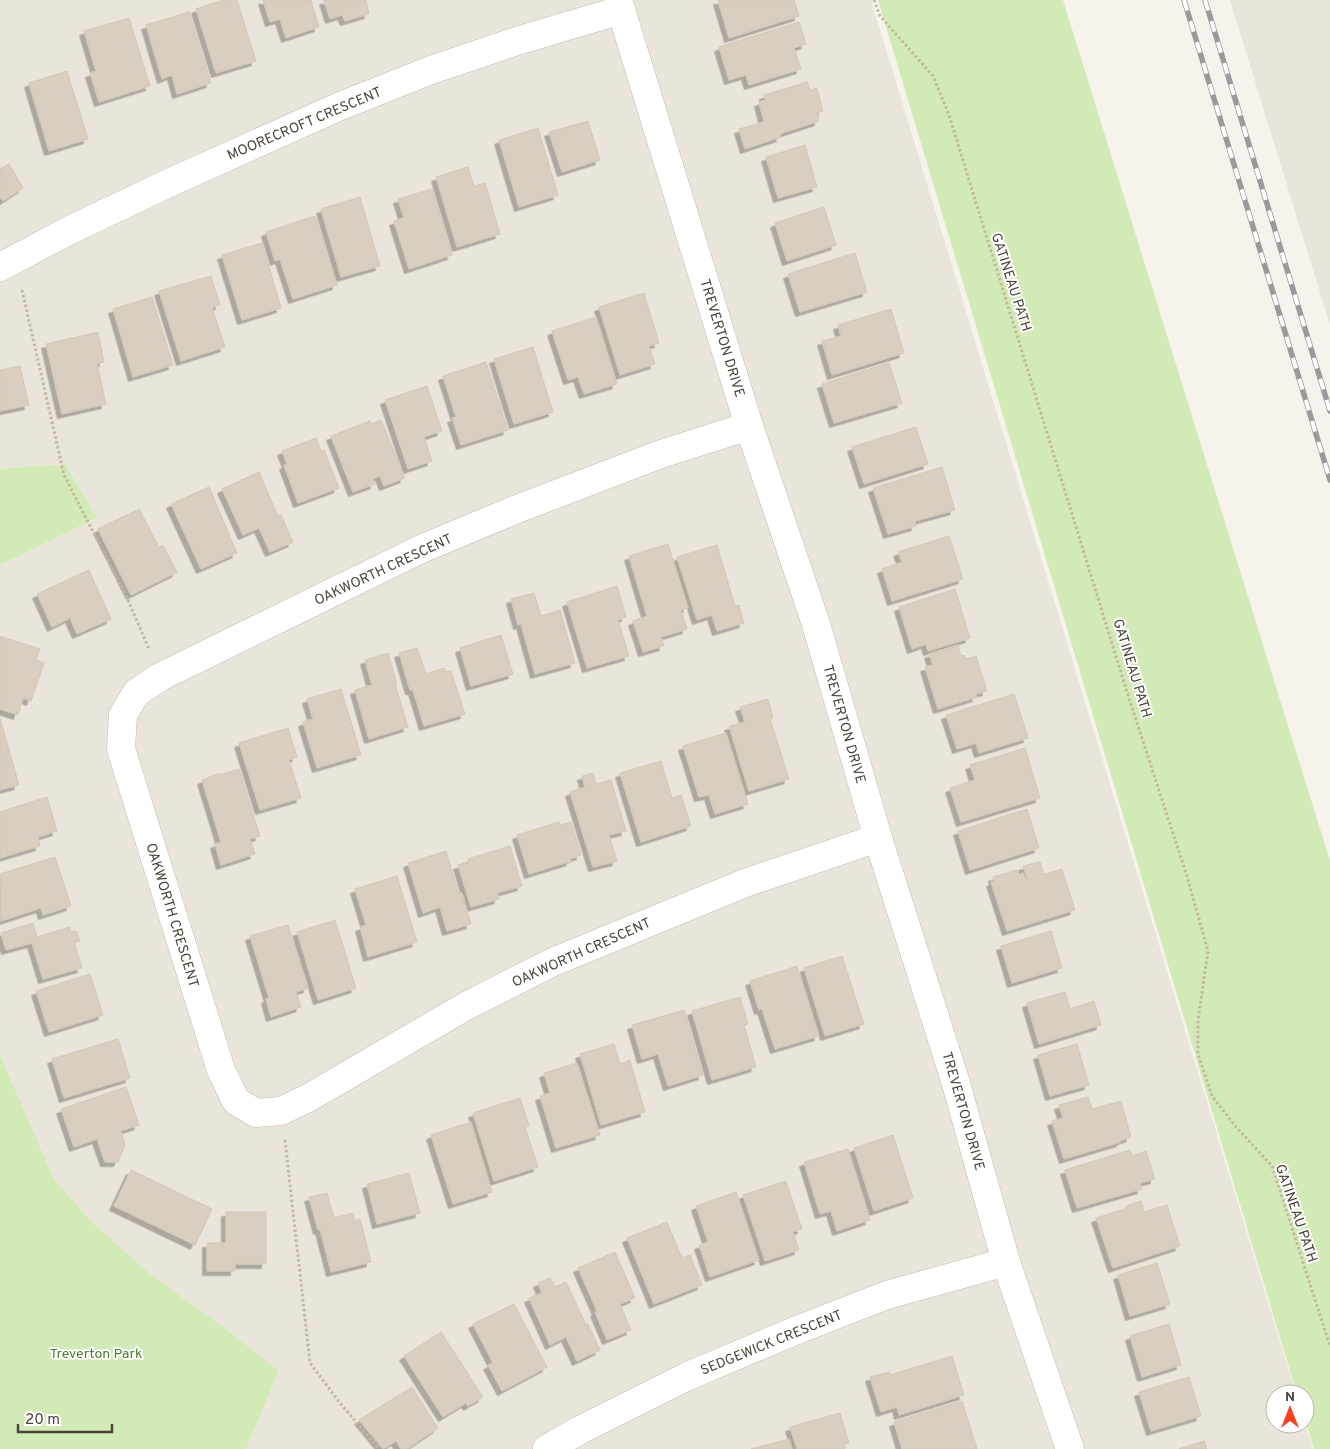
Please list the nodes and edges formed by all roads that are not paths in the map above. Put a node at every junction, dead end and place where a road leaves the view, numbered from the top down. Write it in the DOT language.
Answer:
graph roads {
  1 [pos="619,5"];
  2 [pos="8,263"];
  3 [pos="749,426"];
  4 [pos="878,838"];
  5 [pos="1006,1262"];
  6 [pos="547,1449"];
  7 [pos="1070,1449"];
  1 -- 2 [label="street, MOORECROFT CRESCENT"];
  1 -- 3 [label="street, TREVERTON DRIVE"];
  3 -- 4 [label="street, TREVERTON DRIVE"];
  3 -- 4 [label="street, OAKWORTH CRESCENT"];
  4 -- 5 [label="street, TREVERTON DRIVE"];
  5 -- 6 [label="street, SEDGEWICK CRESCENT"];
  5 -- 7 [label="street, TREVERTON DRIVE"];
}
